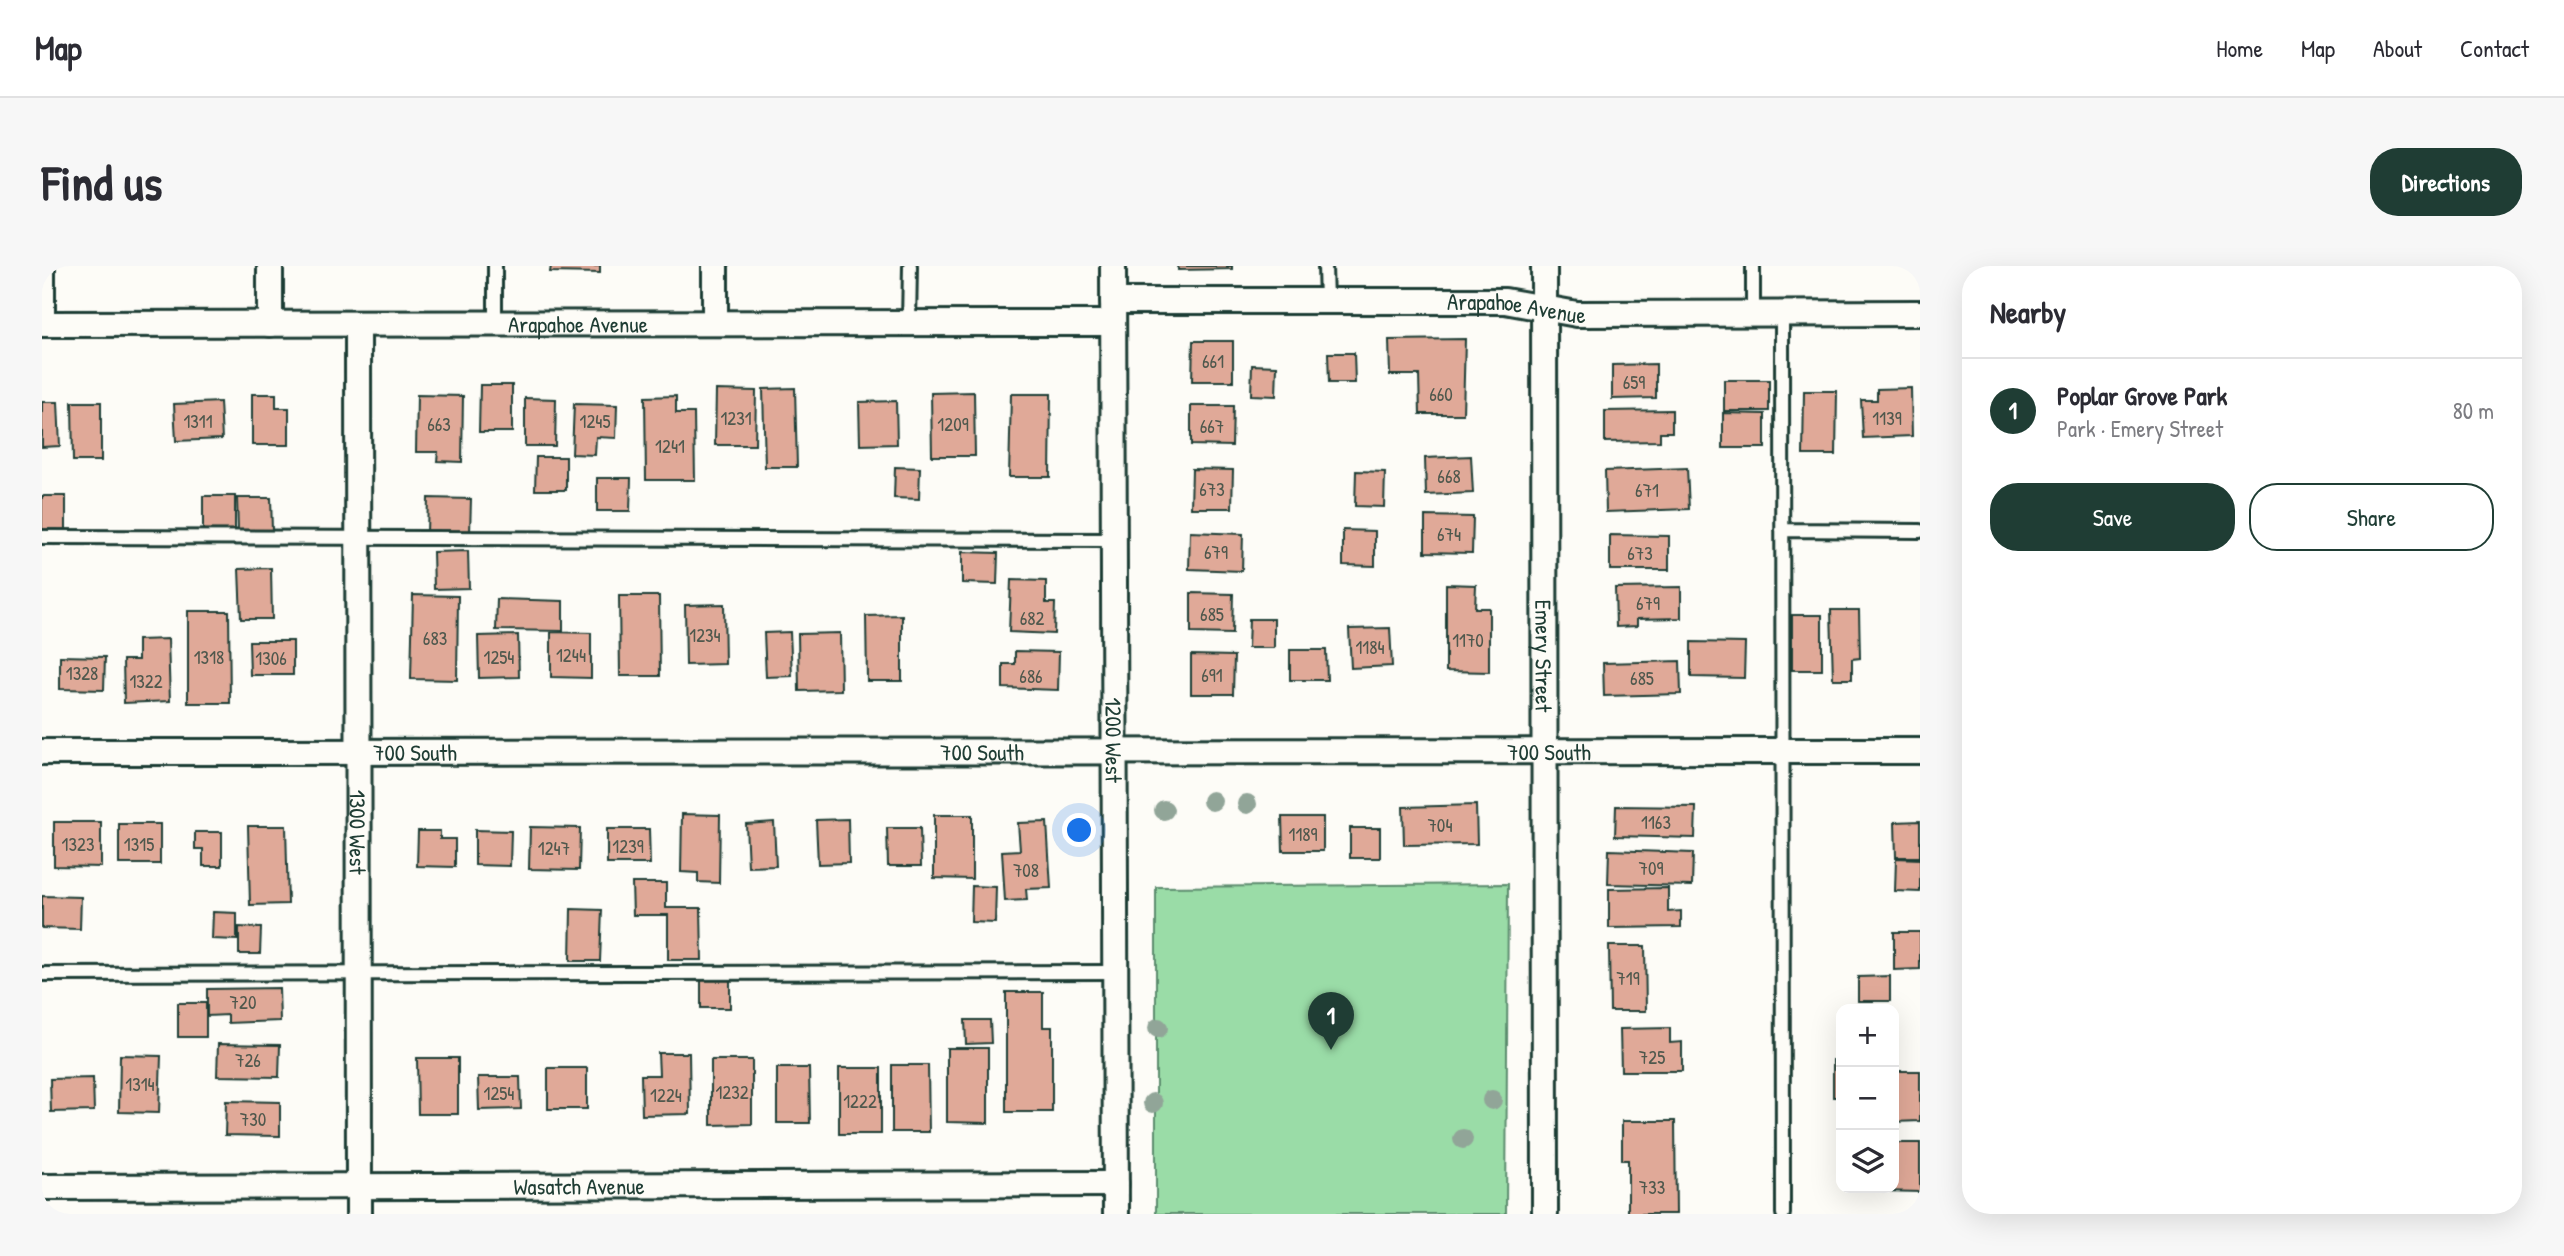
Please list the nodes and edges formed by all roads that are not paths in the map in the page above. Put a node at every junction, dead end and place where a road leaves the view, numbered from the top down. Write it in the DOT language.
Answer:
graph roads {
  1 [pos="48,266"];
  2 [pos="270,266"];
  3 [pos="495,266"];
  4 [pos="715,266"];
  5 [pos="910,266"];
  6 [pos="1113,266"];
  7 [pos="1325,266"];
  8 [pos="1544,266"];
  9 [pos="1753,266"];
  10 [pos="1326,301"];
  11 [pos="1544,308"];
  12 [pos="1114,312"];
  13 [pos="1753,313"];
  14 [pos="1782,313"];
  15 [pos="1920,313"];
  16 [pos="495,323"];
  17 [pos="715,323"];
  18 [pos="909,323"];
  19 [pos="45,324"];
  20 [pos="270,324"];
  21 [pos="358,324"];
  22 [pos="1782,530"];
  23 [pos="1920,531"];
  24 [pos="42,537"];
  25 [pos="358,538"];
  26 [pos="1114,540"];
  27 [pos="1115,751"];
  28 [pos="1545,751"];
  29 [pos="1783,751"];
  30 [pos="1920,751"];
  31 [pos="42,752"];
  32 [pos="358,752"];
  33 [pos="359,972"];
  34 [pos="1115,972"];
  35 [pos="42,974"];
  36 [pos="1116,1184"];
  37 [pos="359,1186"];
  38 [pos="42,1187"];
  39 [pos="359,1214"];
  40 [pos="1116,1214"];
  41 [pos="1545,1214"];
  42 [pos="1783,1214"];
  1 -- 19 [label="lane"];
  2 -- 20 [label="street"];
  3 -- 16 [label="lane"];
  4 -- 17 [label="street"];
  5 -- 18 [label="lane"];
  6 -- 12 [label="street, 1200 West"];
  7 -- 10 [label="lane"];
  8 -- 11 [label="street, Emery Street"];
  9 -- 13 [label="lane"];
  10 -- 11 [label="street, Arapahoe Avenue"];
  10 -- 12 [label="street, Arapahoe Avenue"];
  11 -- 13 [label="street, Arapahoe Avenue"];
  11 -- 28 [label="street, Emery Street"];
  12 -- 18 [label="street, Arapahoe Avenue"];
  12 -- 26 [label="street, 1200 West"];
  13 -- 14 [label="street, Arapahoe Avenue"];
  14 -- 15 [label="street, Arapahoe Avenue"];
  14 -- 22 [label="lane"];
  16 -- 17 [label="street, Arapahoe Avenue"];
  16 -- 21 [label="street, Arapahoe Avenue"];
  17 -- 18 [label="street, Arapahoe Avenue"];
  19 -- 20 [label="street, Arapahoe Avenue"];
  20 -- 21 [label="street, Arapahoe Avenue"];
  21 -- 25 [label="street, 1300 West"];
  22 -- 23 [label="lane"];
  22 -- 29 [label="lane"];
  24 -- 25 [label="lane"];
  25 -- 26 [label="lane"];
  25 -- 32 [label="street, 1300 West"];
  26 -- 27 [label="street, 1200 West"];
  27 -- 28 [label="street, 700 South"];
  27 -- 32 [label="street, 700 South"];
  27 -- 34 [label="street, 1200 West"];
  28 -- 29 [label="street, 700 South"];
  28 -- 41 [label="street, Emery Street"];
  29 -- 30 [label="street, 700 South"];
  29 -- 42 [label="lane"];
  31 -- 32 [label="street, 700 South"];
  32 -- 33 [label="street, 1300 West"];
  33 -- 34 [label="lane"];
  33 -- 35 [label="lane"];
  33 -- 37 [label="street, 1300 West"];
  34 -- 36 [label="street, 1200 West"];
  36 -- 37 [label="street, Wasatch Avenue"];
  36 -- 40 [label="street, 1200 West"];
  37 -- 38 [label="street, Wasatch Avenue"];
  37 -- 39 [label="street, 1300 West"];
}
